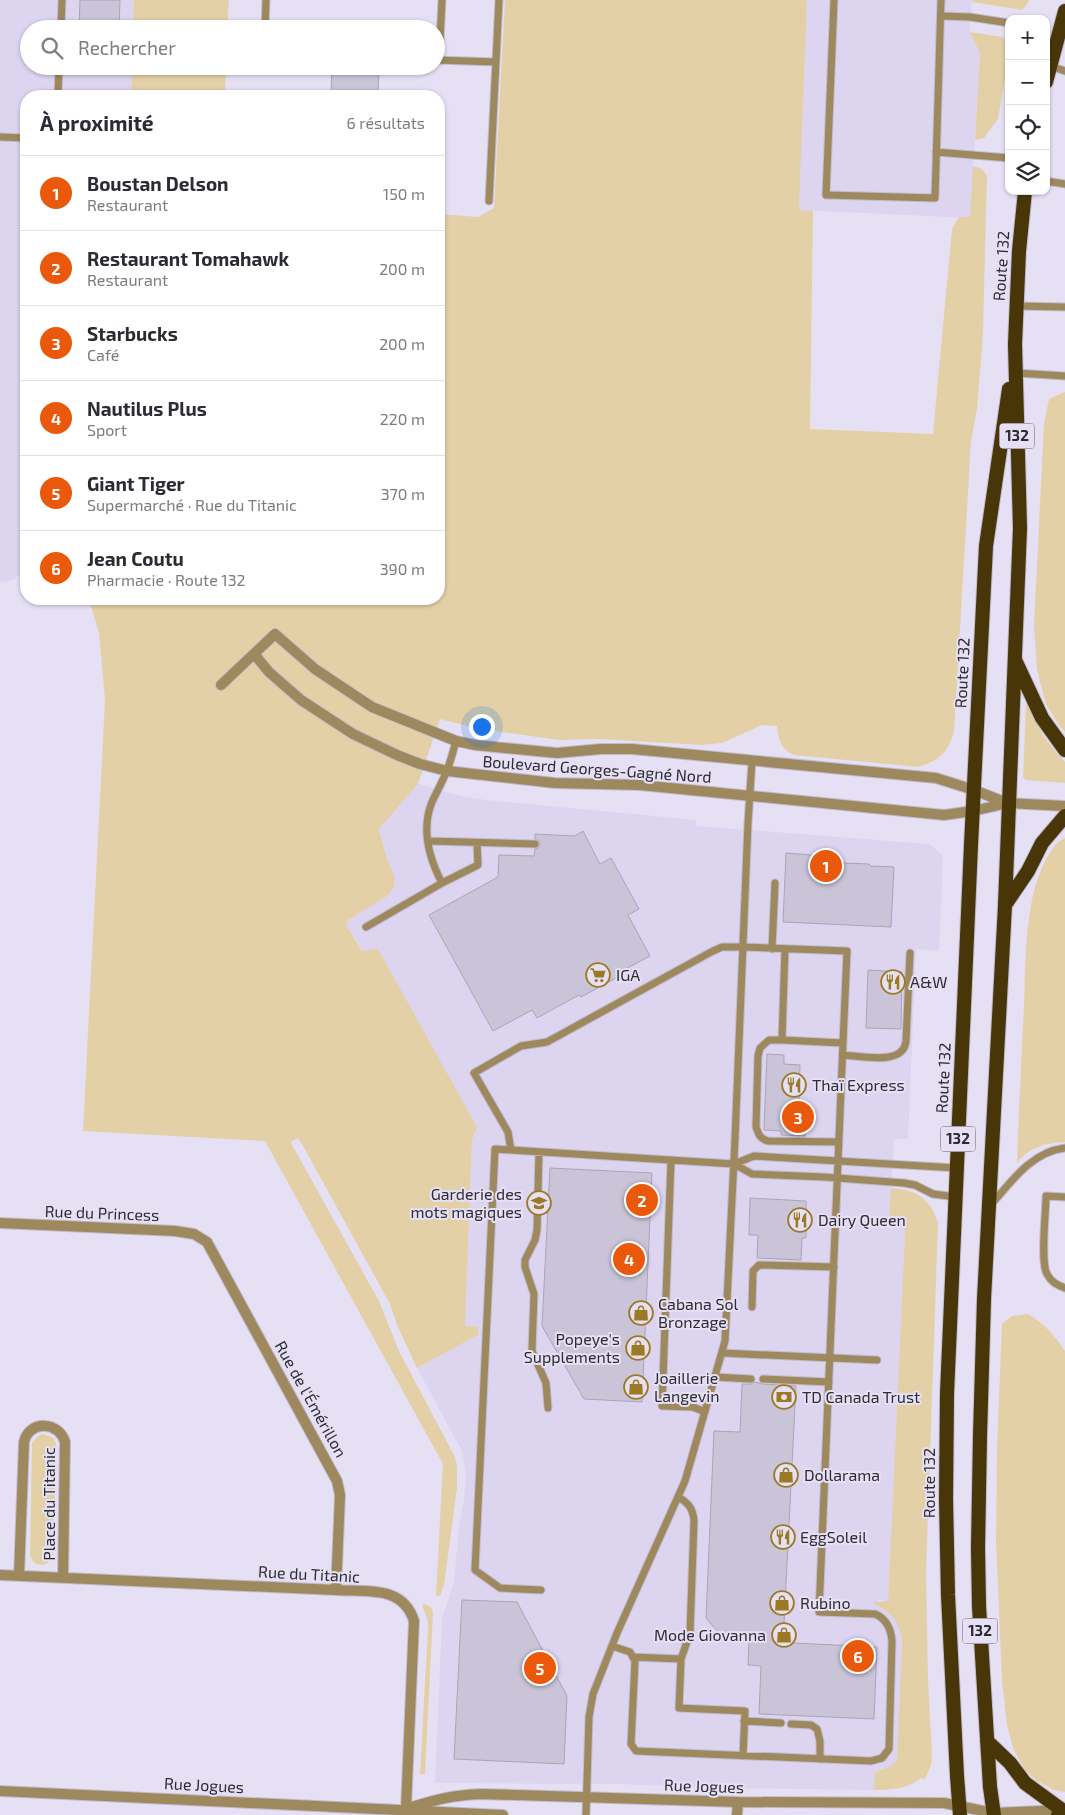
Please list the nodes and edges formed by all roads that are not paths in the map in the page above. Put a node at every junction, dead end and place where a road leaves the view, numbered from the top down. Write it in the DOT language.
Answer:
graph roads {
  1 [pos="62,0"];
  2 [pos="266,0"];
  3 [pos="442,0"];
  4 [pos="499,0"];
  5 [pos="834,0"];
  6 [pos="941,0"];
  7 [pos="941,16"];
  8 [pos="1064,19"];
  9 [pos="61,20"];
  10 [pos="265,20"];
  11 [pos="441,20"];
  12 [pos="1005,22"];
  13 [pos="445,60"];
  14 [pos="496,62"];
  15 [pos="1050,66"];
  16 [pos="1065,71"];
  17 [pos="59,75"];
  18 [pos="58,90"];
  19 [pos="0,137"];
  20 [pos="20,138"];
  21 [pos="936,152"];
  22 [pos="1005,158"];
  23 [pos="1050,182"];
  24 [pos="1065,184"];
  25 [pos="1026,195"];
  26 [pos="489,201"];
  27 [pos="1016,306"];
  28 [pos="1065,307"];
  29 [pos="1013,373"];
  30 [pos="1065,376"];
  31 [pos="254,654"];
  32 [pos="1014,659"];
  33 [pos="221,685"];
  34 [pos="456,741"];
  35 [pos="1065,750"];
  36 [pos="752,761"];
  37 [pos="447,771"];
  38 [pos="974,790"];
  39 [pos="750,796"];
  40 [pos="1008,803"];
  41 [pos="1065,806"];
  42 [pos="973,811"];
  43 [pos="1065,816"];
  44 [pos="428,841"];
  45 [pos="477,842"];
  46 [pos="535,844"];
  47 [pos="442,883"];
  48 [pos="775,883"];
  49 [pos="1005,906"];
  50 [pos="366,927"];
  51 [pos="743,946"];
  52 [pos="772,948"];
  53 [pos="785,949"];
  54 [pos="910,953"];
  55 [pos="782,1040"];
  56 [pos="843,1043"];
  57 [pos="843,1055"];
  58 [pos="839,1142"];
  59 [pos="1065,1148"];
  60 [pos="511,1150"];
  61 [pos="539,1152"];
  62 [pos="671,1160"];
  63 [pos="838,1161"];
  64 [pos="734,1164"];
  65 [pos="957,1168"];
  66 [pos="837,1179"];
  67 [pos="1065,1196"];
  68 [pos="956,1197"];
  69 [pos="989,1207"];
  70 [pos="0,1223"];
  71 [pos="201,1238"];
  72 [pos="834,1267"];
  73 [pos="1065,1288"];
  74 [pos="752,1307"];
  75 [pos="722,1353"];
  76 [pos="830,1358"];
  77 [pos="877,1360"];
  78 [pos="715,1377"];
  79 [pos="751,1379"];
  80 [pos="763,1379"];
  81 [pos="829,1382"];
  82 [pos="548,1408"];
  83 [pos="705,1412"];
  84 [pos="678,1497"];
  85 [pos="0,1575"];
  86 [pos="19,1576"];
  87 [pos="63,1578"];
  88 [pos="336,1590"];
  89 [pos="541,1590"];
  90 [pos="612,1646"];
  91 [pos="633,1656"];
  92 [pos="681,1659"];
  93 [pos="744,1721"];
  94 [pos="781,1723"];
  95 [pos="791,1724"];
  96 [pos="987,1742"];
  97 [pos="743,1756"];
  98 [pos="820,1759"];
  99 [pos="0,1791"];
  100 [pos="586,1797"];
  101 [pos="738,1802"];
  102 [pos="406,1809"];
  103 [pos="960,1811"];
  104 [pos="1062,1812"];
  105 [pos="991,1814"];
  106 [pos="503,1815"];
  107 [pos="586,1815"];
  108 [pos="738,1815"];
  1 -- 9 [label="lane"];
  2 -- 10 [label="lane"];
  3 -- 11 [label="lane"];
  4 -- 14 [label="lane"];
  5 -- 21 [label="lane"];
  6 -- 7 [label="lane"];
  7 -- 12 [label="lane"];
  7 -- 21 [label="lane"];
  8 -- 15 [label="highway"];
  13 -- 14 [label="lane"];
  14 -- 26 [label="lane"];
  15 -- 16 [label="lane"];
  17 -- 18 [label="lane"];
  19 -- 20 [label="lane"];
  21 -- 22 [label="lane"];
  23 -- 24 [label="lane"];
  25 -- 27 [label="highway, Route 132 / 132"];
  27 -- 28 [label="lane"];
  27 -- 29 [label="highway, Route 132 / 132"];
  29 -- 30 [label="lane"];
  29 -- 32 [label="highway, Route 132 / 132"];
  29 -- 38 [label="highway, Route 132 / 132"];
  31 -- 33 [label="street"];
  31 -- 34 [label="street, Boulevard Georges-Gagné Nord"];
  31 -- 37 [label="street, Boulevard Georges-Gagné Nord"];
  32 -- 35 [label="highway"];
  32 -- 40 [label="highway, Route 132 / 132"];
  34 -- 36 [label="street, Boulevard Georges-Gagné Nord"];
  34 -- 37 [label="lane"];
  36 -- 38 [label="street, Boulevard Georges-Gagné Nord"];
  36 -- 39 [label="lane"];
  37 -- 39 [label="street, Boulevard Georges-Gagné Nord"];
  37 -- 44 [label="lane"];
  38 -- 40 [label="street, Boulevard Georges-Gagné Nord"];
  38 -- 42 [label="highway, Route 132 / 132"];
  39 -- 42 [label="street, Boulevard Georges-Gagné Nord"];
  39 -- 51 [label="lane"];
  40 -- 41 [label="street"];
  40 -- 42 [label="street, Boulevard Georges-Gagné Nord"];
  40 -- 49 [label="highway, Route 132 / 132"];
  42 -- 65 [label="highway, Route 132 / 132"];
  43 -- 49 [label="highway"];
  44 -- 45 [label="lane"];
  44 -- 47 [label="lane"];
  45 -- 46 [label="lane"];
  45 -- 47 [label="lane"];
  47 -- 50 [label="lane"];
  48 -- 52 [label="lane"];
  49 -- 69 [label="highway, Route 132 / 132"];
  51 -- 52 [label="lane"];
  51 -- 60 [label="lane"];
  51 -- 64 [label="lane"];
  52 -- 53 [label="lane"];
  53 -- 55 [label="lane"];
  53 -- 56 [label="lane"];
  54 -- 57 [label="lane"];
  55 -- 56 [label="lane"];
  55 -- 58 [label="lane"];
  56 -- 57 [label="lane"];
  57 -- 58 [label="lane"];
  58 -- 63 [label="lane"];
  59 -- 69 [label="lane"];
  60 -- 61 [label="lane"];
  60 -- 89 [label="lane"];
  61 -- 62 [label="lane"];
  61 -- 82 [label="lane"];
  62 -- 64 [label="lane"];
  62 -- 83 [label="lane"];
  63 -- 64 [label="lane"];
  63 -- 65 [label="lane"];
  63 -- 66 [label="lane"];
  64 -- 66 [label="lane"];
  64 -- 75 [label="lane"];
  65 -- 68 [label="highway, Route 132 / 132"];
  66 -- 68 [label="lane"];
  66 -- 72 [label="lane"];
  67 -- 73 [label="lane"];
  68 -- 103 [label="highway, Route 132 / 132"];
  69 -- 96 [label="highway, Route 132 / 132"];
  70 -- 71 [label="street, Rue du Princess"];
  71 -- 88 [label="street, Rue de l'Émérillon"];
  72 -- 74 [label="lane"];
  72 -- 76 [label="lane"];
  75 -- 76 [label="lane"];
  75 -- 78 [label="lane"];
  76 -- 77 [label="lane"];
  76 -- 81 [label="lane"];
  78 -- 79 [label="lane"];
  78 -- 83 [label="lane"];
  80 -- 81 [label="lane"];
  81 -- 98 [label="lane"];
  83 -- 84 [label="lane"];
  84 -- 90 [label="lane"];
  84 -- 92 [label="lane"];
  85 -- 86 [label="street, Rue du Titanic"];
  86 -- 87 [label="street, Rue du Titanic"];
  86 -- 87 [label="street, Place du Titanic"];
  87 -- 88 [label="street, Rue du Titanic"];
  88 -- 102 [label="street, Rue du Titanic"];
  90 -- 91 [label="lane"];
  90 -- 100 [label="lane"];
  91 -- 92 [label="lane"];
  91 -- 97 [label="lane"];
  92 -- 93 [label="lane"];
  93 -- 94 [label="lane"];
  93 -- 97 [label="lane"];
  95 -- 98 [label="lane"];
  96 -- 104 [label="highway"];
  96 -- 105 [label="highway, Route 132 / 132"];
  97 -- 98 [label="lane"];
  99 -- 102 [label="street, Rue Jogues"];
  100 -- 101 [label="street, Rue Jogues"];
  100 -- 102 [label="street, Rue Jogues"];
  100 -- 107 [label="lane"];
  101 -- 103 [label="street, Rue Jogues"];
  101 -- 108 [label="street"];
  102 -- 106 [label="street, Rue Jogues"];
  103 -- 105 [label="street, Rue Jogues"];
  104 -- 105 [label="street, Rue Jogues"];
}
